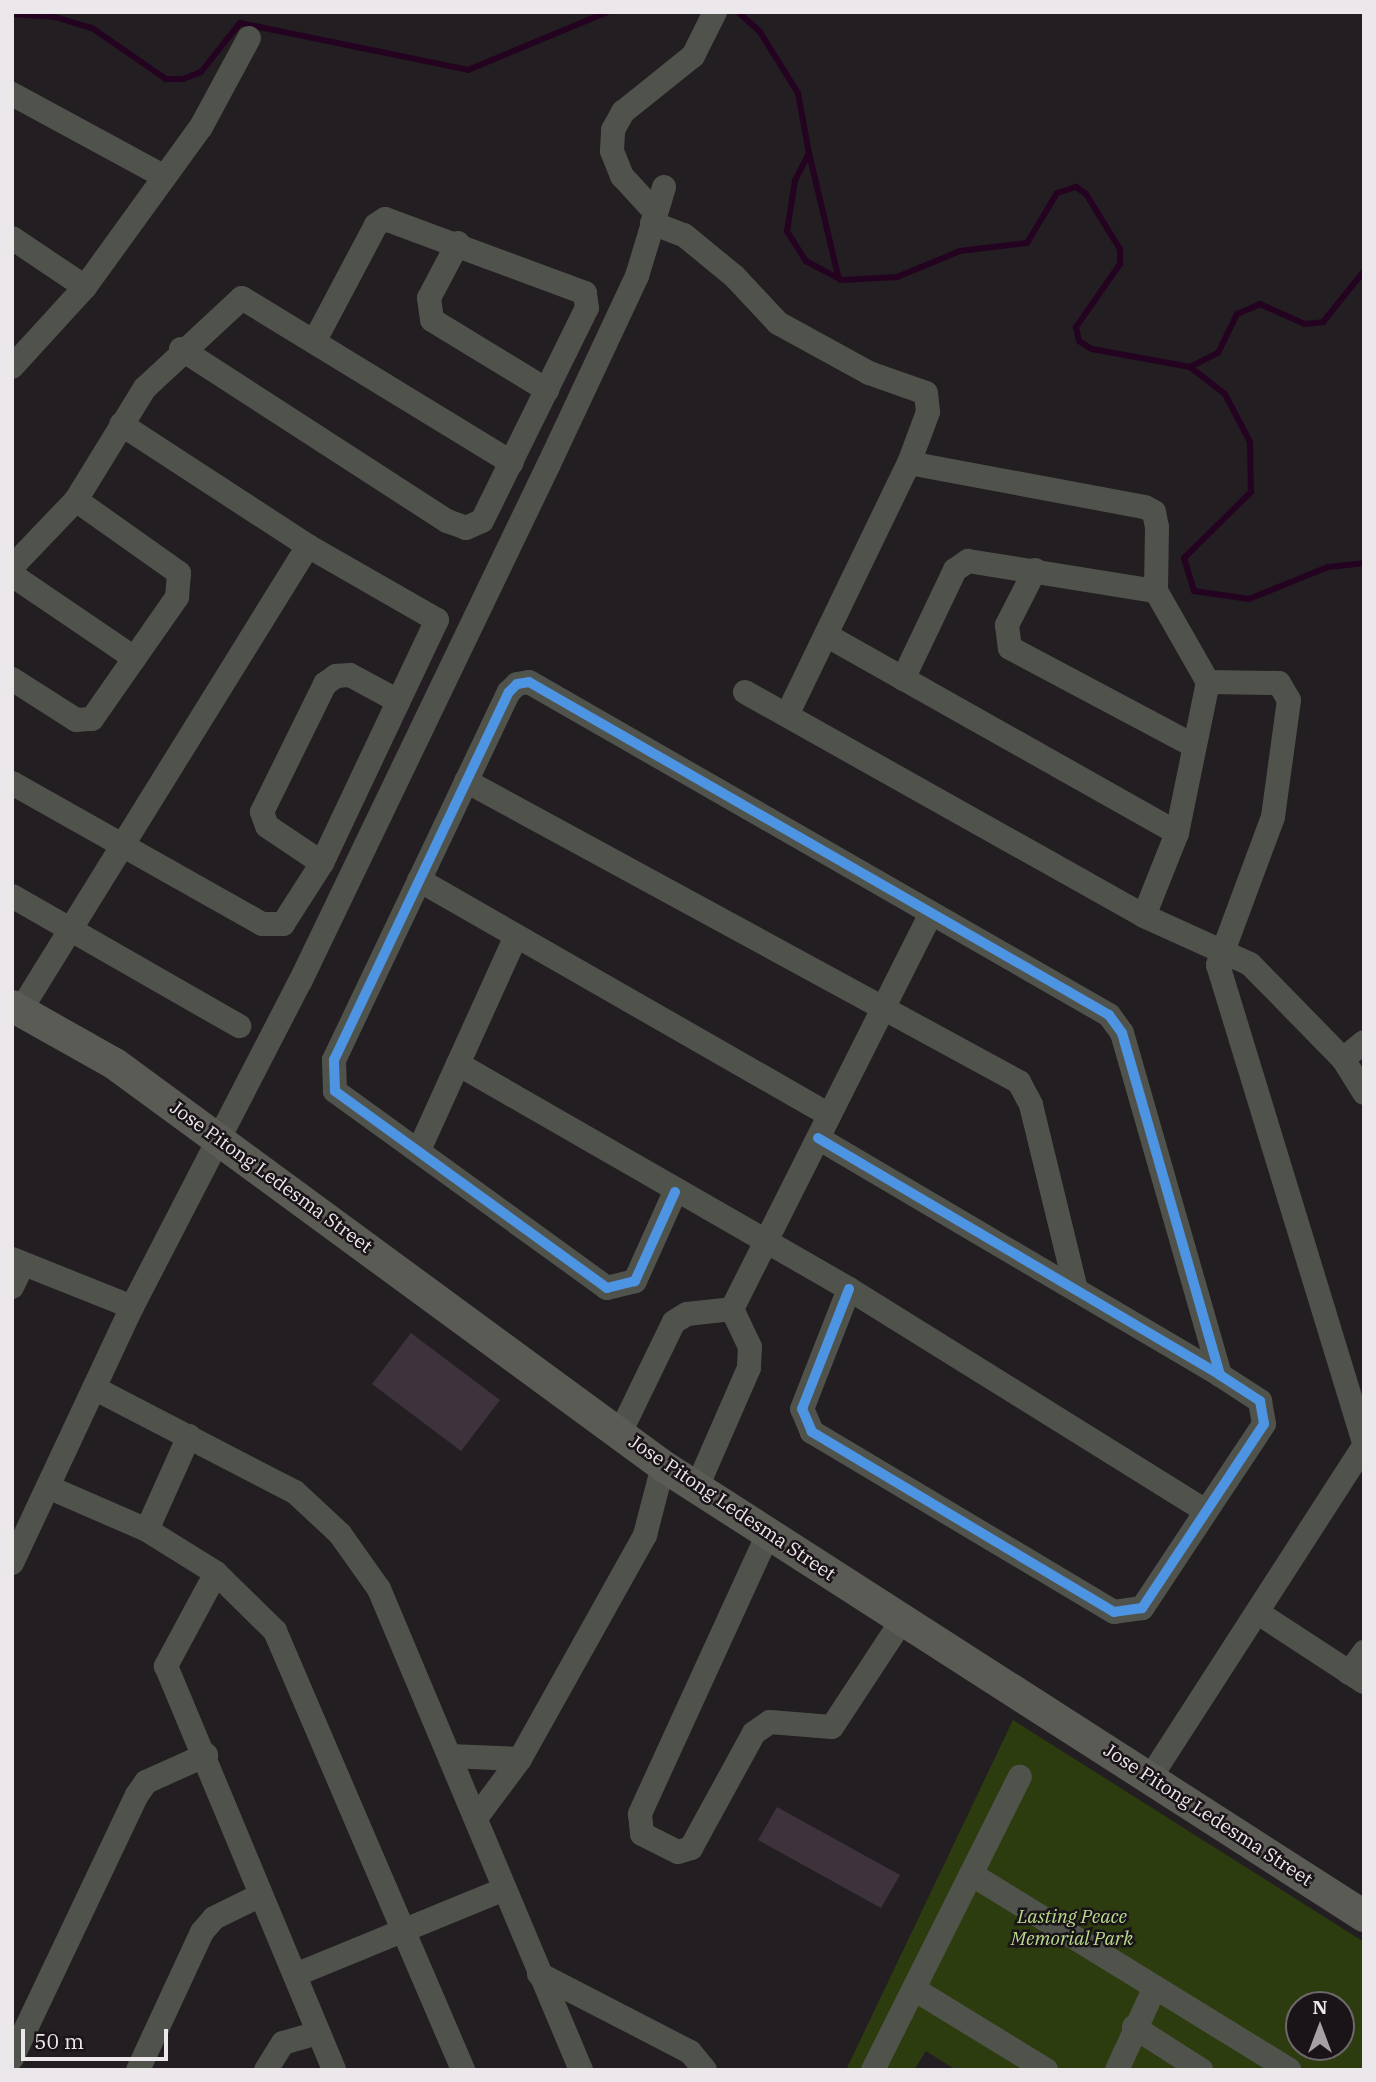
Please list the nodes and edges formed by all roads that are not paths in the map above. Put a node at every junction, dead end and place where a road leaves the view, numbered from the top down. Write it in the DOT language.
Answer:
graph roads {
  1 [pos="715,13"];
  2 [pos="249,38"];
  3 [pos="12,94"];
  4 [pos="163,176"];
  5 [pos="664,187"];
  6 [pos="653,218"];
  7 [pos="12,238"];
  8 [pos="458,243"];
  9 [pos="85,286"];
  10 [pos="314,342"];
  11 [pos="181,349"];
  12 [pos="12,367"];
  13 [pos="547,390"];
  14 [pos="121,424"];
  15 [pos="512,463"];
  16 [pos="909,463"];
  17 [pos="76,500"];
  18 [pos="308,546"];
  19 [pos="12,567"];
  20 [pos="1035,570"];
  21 [pos="12,575"];
  22 [pos="1156,591"];
  23 [pos="437,620"];
  24 [pos="827,635"];
  25 [pos="465,636"];
  26 [pos="134,658"];
  27 [pos="12,679"];
  28 [pos="903,679"];
  29 [pos="1208,681"];
  30 [pos="745,692"];
  31 [pos="398,701"];
  32 [pos="788,713"];
  33 [pos="1194,746"];
  34 [pos="466,781"];
  35 [pos="12,783"];
  36 [pos="1177,833"];
  37 [pos="124,848"];
  38 [pos="322,863"];
  39 [pos="419,880"];
  40 [pos="12,896"];
  41 [pos="930,914"];
  42 [pos="1143,916"];
  43 [pos="74,930"];
  44 [pos="516,936"];
  45 [pos="1220,949"];
  46 [pos="884,1005"];
  47 [pos="16,1008"];
  48 [pos="239,1026"];
  49 [pos="1364,1041"];
  50 [pos="1343,1059"];
  51 [pos="458,1064"];
  52 [pos="1364,1093"];
  53 [pos="829,1115"];
  54 [pos="218,1138"];
  55 [pos="818,1138"];
  56 [pos="419,1150"];
  57 [pos="675,1192"];
  58 [pos="764,1245"];
  59 [pos="17,1262"];
  60 [pos="12,1287"];
  61 [pos="849,1289"];
  62 [pos="1076,1289"];
  63 [pos="132,1307"];
  64 [pos="732,1308"];
  65 [pos="1220,1375"];
  66 [pos="94,1388"];
  67 [pos="620,1433"];
  68 [pos="189,1436"];
  69 [pos="1364,1444"];
  70 [pos="663,1466"];
  71 [pos="48,1488"];
  72 [pos="697,1488"];
  73 [pos="1203,1509"];
  74 [pos="147,1530"];
  75 [pos="768,1534"];
  76 [pos="12,1563"];
  77 [pos="216,1573"];
  78 [pos="1259,1614"];
  79 [pos="903,1619"];
  80 [pos="1364,1653"];
  81 [pos="1356,1677"];
  82 [pos="206,1755"];
  83 [pos="450,1756"];
  84 [pos="520,1759"];
  85 [pos="1020,1777"];
  86 [pos="1150,1778"];
  87 [pos="476,1818"];
  88 [pos="971,1874"];
  89 [pos="502,1890"];
  90 [pos="261,1895"];
  91 [pos="1364,1916"];
  92 [pos="402,1936"];
  93 [pos="539,1974"];
  94 [pos="295,1975"];
  95 [pos="1155,1987"];
  96 [pos="914,1989"];
  97 [pos="1134,2027"];
  98 [pos="319,2033"];
  99 [pos="12,2058"];
  100 [pos="138,2070"];
  101 [pos="265,2070"];
  102 [pos="334,2070"];
  103 [pos="463,2070"];
  104 [pos="581,2070"];
  105 [pos="705,2070"];
  106 [pos="873,2070"];
  107 [pos="1046,2070"];
  108 [pos="1117,2070"];
  109 [pos="1201,2070"];
  110 [pos="1290,2070"];
  1 -- 6 [label="street"];
  2 -- 4 [label="street"];
  3 -- 4 [label="street"];
  4 -- 9 [label="street"];
  5 -- 6 [label="street"];
  6 -- 16 [label="street"];
  6 -- 25 [label="street"];
  7 -- 9 [label="street"];
  8 -- 10 [label="street"];
  8 -- 13 [label="street"];
  8 -- 13 [label="street"];
  9 -- 12 [label="street"];
  10 -- 11 [label="street"];
  10 -- 15 [label="street"];
  11 -- 14 [label="street"];
  11 -- 15 [label="street"];
  13 -- 15 [label="street"];
  14 -- 17 [label="street"];
  14 -- 18 [label="street"];
  16 -- 22 [label="street"];
  16 -- 24 [label="street"];
  17 -- 19 [label="street"];
  17 -- 26 [label="street"];
  18 -- 23 [label="street"];
  18 -- 37 [label="street"];
  20 -- 22 [label="street"];
  20 -- 28 [label="street"];
  20 -- 33 [label="street"];
  21 -- 26 [label="street"];
  22 -- 29 [label="street"];
  23 -- 25 [label="street"];
  23 -- 31 [label="street"];
  24 -- 28 [label="street"];
  24 -- 32 [label="street"];
  25 -- 54 [label="street"];
  26 -- 27 [label="street"];
  28 -- 36 [label="street"];
  29 -- 33 [label="street"];
  29 -- 45 [label="street"];
  30 -- 32 [label="street"];
  31 -- 38 [label="street"];
  31 -- 38 [label="street"];
  32 -- 42 [label="street"];
  33 -- 36 [label="street"];
  34 -- 39 [label="street"];
  34 -- 41 [label="street"];
  34 -- 46 [label="street"];
  35 -- 37 [label="street"];
  36 -- 42 [label="street"];
  37 -- 38 [label="street"];
  37 -- 43 [label="street"];
  39 -- 44 [label="street"];
  39 -- 56 [label="street"];
  40 -- 43 [label="street"];
  41 -- 46 [label="street"];
  41 -- 65 [label="street"];
  42 -- 45 [label="street"];
  43 -- 47 [label="street"];
  43 -- 48 [label="street"];
  44 -- 51 [label="street"];
  44 -- 53 [label="street"];
  45 -- 50 [label="street"];
  45 -- 69 [label="street"];
  46 -- 53 [label="street"];
  46 -- 62 [label="street"];
  47 -- 54 [label="main road, Jose Pitong Ledesma Street"];
  49 -- 50 [label="street"];
  50 -- 52 [label="street"];
  51 -- 56 [label="street"];
  51 -- 57 [label="street"];
  53 -- 55 [label="street"];
  54 -- 63 [label="street"];
  54 -- 67 [label="main road, Jose Pitong Ledesma Street"];
  55 -- 58 [label="street"];
  55 -- 62 [label="street"];
  56 -- 57 [label="street"];
  57 -- 58 [label="street"];
  58 -- 61 [label="street"];
  58 -- 64 [label="street"];
  59 -- 60 [label="street"];
  59 -- 63 [label="street"];
  61 -- 73 [label="street"];
  61 -- 73 [label="street"];
  62 -- 65 [label="street"];
  63 -- 66 [label="street"];
  64 -- 67 [label="street"];
  64 -- 72 [label="street"];
  65 -- 73 [label="street"];
  66 -- 68 [label="street"];
  66 -- 71 [label="street"];
  67 -- 70 [label="main road, Jose Pitong Ledesma Street"];
  68 -- 74 [label="street"];
  68 -- 83 [label="street"];
  69 -- 78 [label="street"];
  70 -- 72 [label="main road, Jose Pitong Ledesma Street"];
  70 -- 84 [label="street"];
  71 -- 74 [label="street"];
  71 -- 76 [label="street"];
  72 -- 75 [label="main road, Jose Pitong Ledesma Street"];
  74 -- 77 [label="street"];
  75 -- 79 [label="main road, Jose Pitong Ledesma Street"];
  75 -- 79 [label="street"];
  77 -- 82 [label="street"];
  77 -- 92 [label="street"];
  78 -- 81 [label="street"];
  78 -- 86 [label="street"];
  79 -- 86 [label="main road, Jose Pitong Ledesma Street"];
  80 -- 81 [label="street"];
  82 -- 90 [label="street"];
  82 -- 99 [label="street"];
  83 -- 84 [label="street"];
  83 -- 87 [label="street"];
  84 -- 87 [label="street"];
  85 -- 88 [label="street"];
  86 -- 91 [label="main road, Jose Pitong Ledesma Street"];
  87 -- 89 [label="street"];
  88 -- 95 [label="street"];
  88 -- 96 [label="street"];
  89 -- 92 [label="street"];
  89 -- 93 [label="street"];
  90 -- 94 [label="street"];
  90 -- 100 [label="street"];
  92 -- 94 [label="street"];
  92 -- 103 [label="street"];
  93 -- 104 [label="street"];
  93 -- 105 [label="street"];
  94 -- 98 [label="street"];
  95 -- 97 [label="street"];
  95 -- 110 [label="street"];
  96 -- 106 [label="street"];
  96 -- 107 [label="street"];
  97 -- 108 [label="street"];
  97 -- 109 [label="street"];
  98 -- 101 [label="street"];
  98 -- 102 [label="street"];
}
